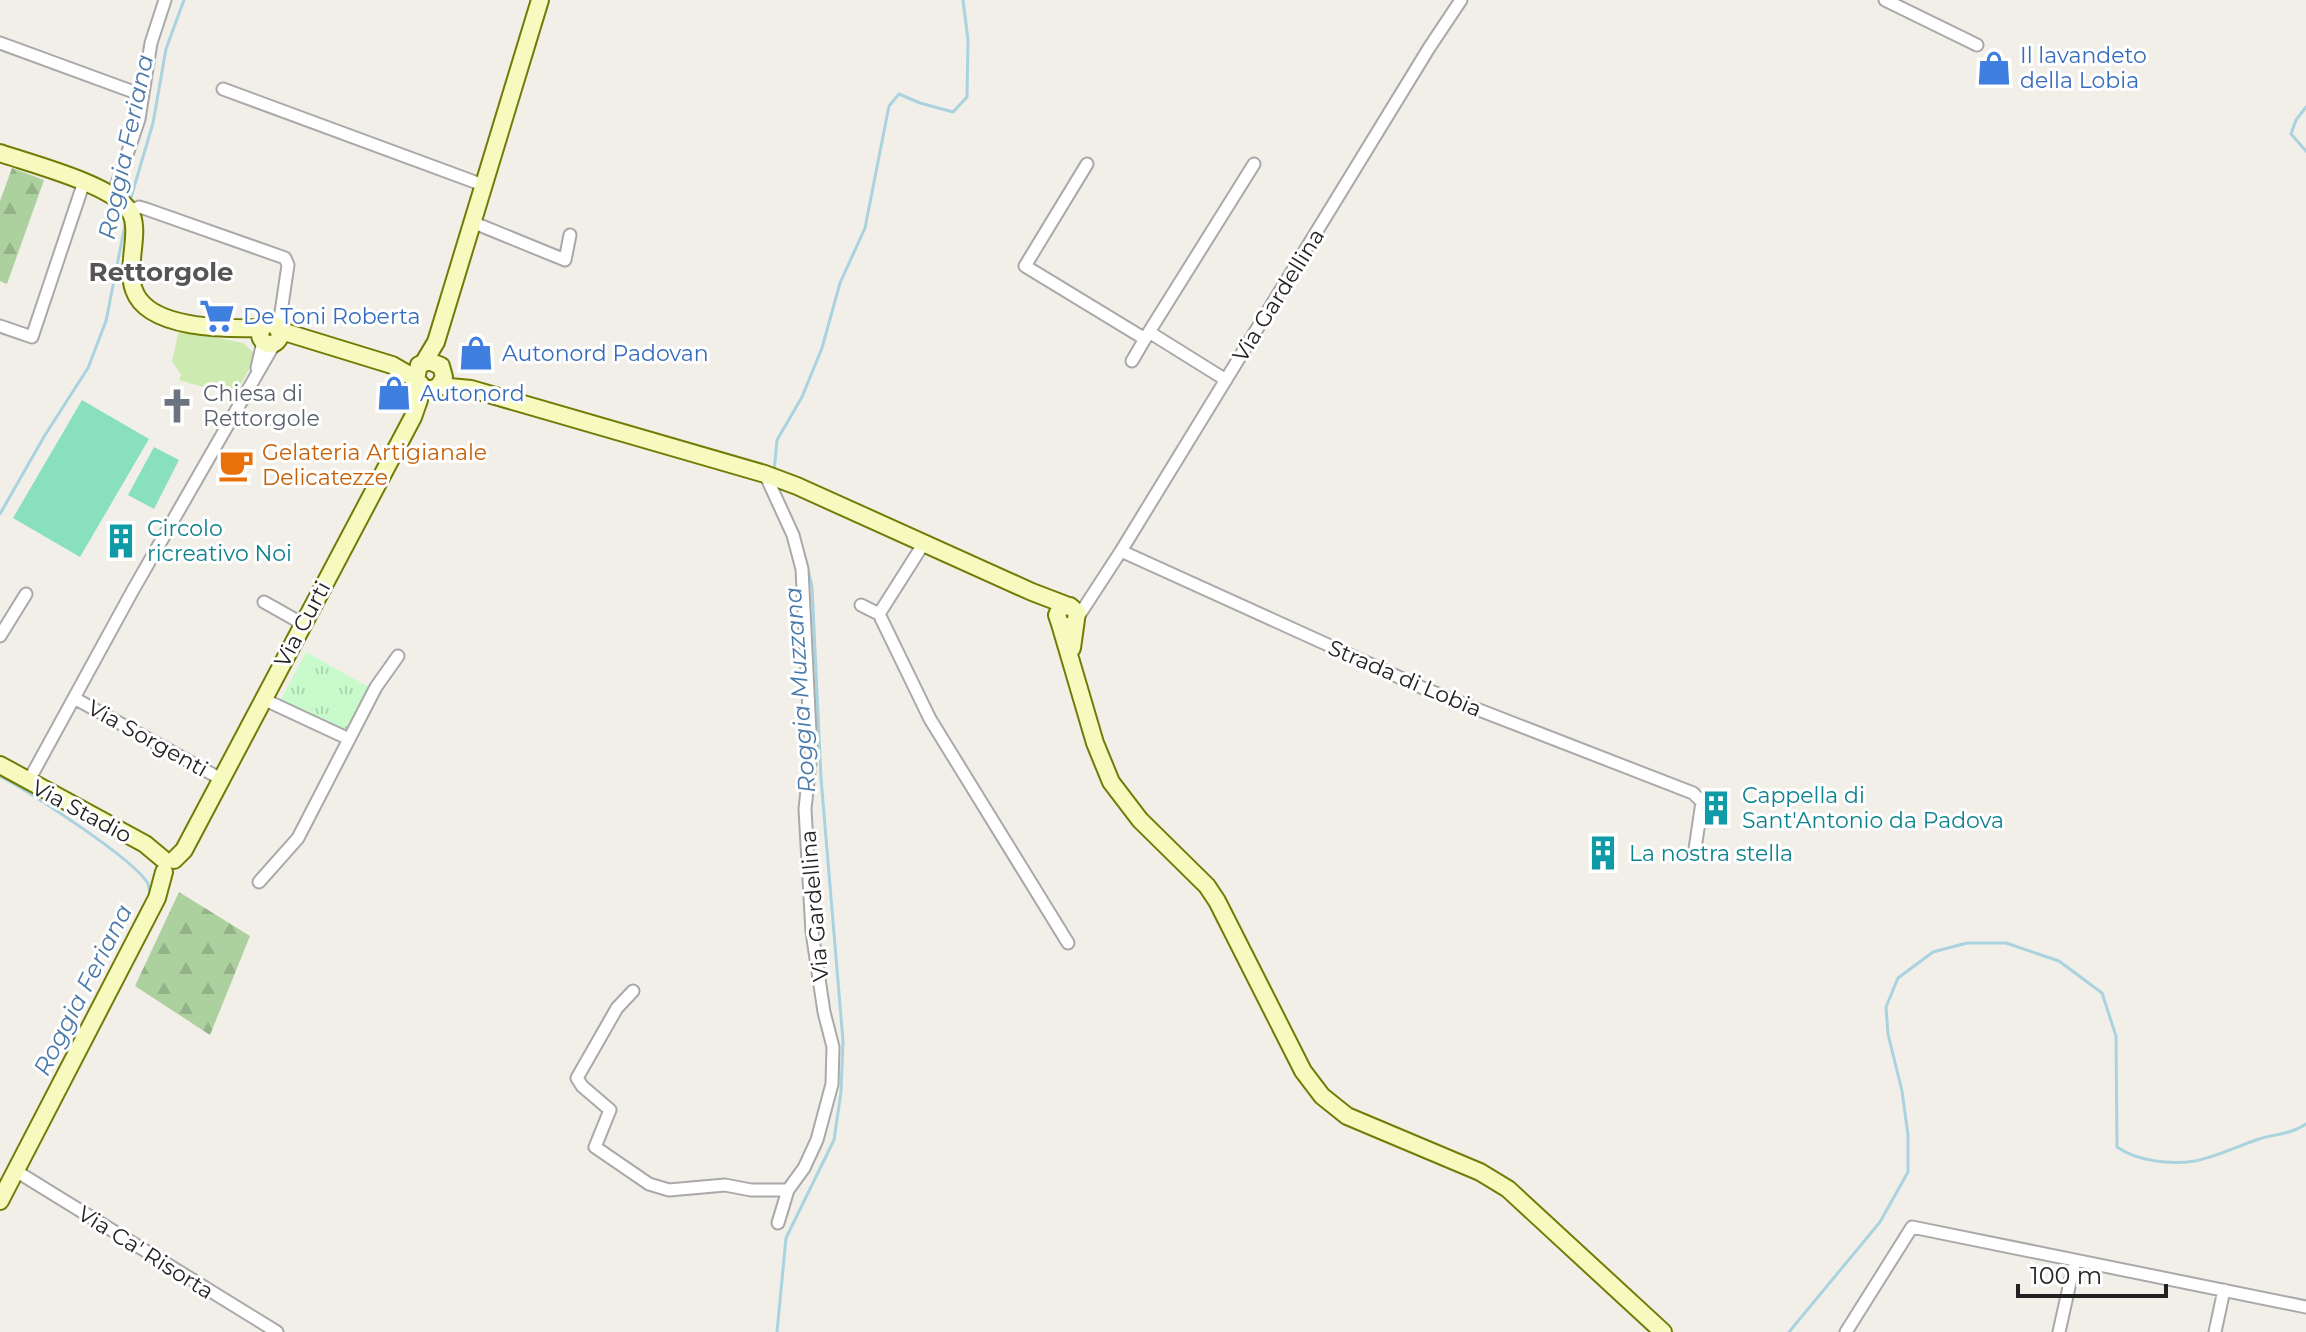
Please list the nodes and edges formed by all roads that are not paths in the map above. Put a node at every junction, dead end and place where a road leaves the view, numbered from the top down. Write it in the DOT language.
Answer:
graph roads {
  1 [pos="165,0"];
  2 [pos="540,0"];
  3 [pos="1461,0"];
  4 [pos="1885,0"];
  5 [pos="0,43"];
  6 [pos="1977,45"];
  7 [pos="223,89"];
  8 [pos="142,95"];
  9 [pos="0,153"];
  10 [pos="1087,164"];
  11 [pos="1254,164"];
  12 [pos="84,182"];
  13 [pos="483,185"];
  14 [pos="120,203"];
  15 [pos="472,222"];
  16 [pos="570,235"];
  17 [pos="0,326"];
  18 [pos="271,335"];
  19 [pos="1147,336"];
  20 [pos="1132,361"];
  21 [pos="427,370"];
  22 [pos="1226,380"];
  23 [pos="471,389"];
  24 [pos="770,476"];
  25 [pos="924,543"];
  26 [pos="1121,551"];
  27 [pos="26,594"];
  28 [pos="264,602"];
  29 [pos="861,605"];
  30 [pos="879,614"];
  31 [pos="1068,616"];
  32 [pos="303,624"];
  33 [pos="0,636"];
  34 [pos="398,656"];
  35 [pos="74,698"];
  36 [pos="263,699"];
  37 [pos="349,739"];
  38 [pos="0,765"];
  39 [pos="221,779"];
  40 [pos="28,782"];
  41 [pos="1695,849"];
  42 [pos="167,863"];
  43 [pos="259,882"];
  44 [pos="1068,943"];
  45 [pos="633,991"];
  46 [pos="16,1171"];
  47 [pos="788,1190"];
  48 [pos="0,1201"];
  49 [pos="778,1223"];
  50 [pos="2075,1260"];
  51 [pos="2224,1290"];
  52 [pos="2306,1307"];
  53 [pos="277,1332"];
  54 [pos="1663,1332"];
  55 [pos="1846,1332"];
  56 [pos="2059,1332"];
  57 [pos="2215,1332"];
  1 -- 8 [label="street"];
  2 -- 13 [label="street"];
  3 -- 22 [label="street, Via Gardellina"];
  4 -- 6 [label="street"];
  5 -- 8 [label="street"];
  7 -- 13 [label="street"];
  8 -- 14 [label="street"];
  9 -- 12 [label="street"];
  10 -- 19 [label="street"];
  11 -- 19 [label="street"];
  12 -- 14 [label="street"];
  12 -- 17 [label="street"];
  13 -- 15 [label="street"];
  14 -- 18 [label="street"];
  14 -- 18 [label="street"];
  15 -- 16 [label="street"];
  15 -- 21 [label="street"];
  18 -- 21 [label="street"];
  18 -- 35 [label="street"];
  19 -- 20 [label="street"];
  19 -- 22 [label="street"];
  21 -- 23 [label="street"];
  21 -- 23 [label="street"];
  21 -- 32 [label="street, Via Curti"];
  22 -- 26 [label="street, Via Gardellina"];
  23 -- 24 [label="street"];
  24 -- 25 [label="street"];
  24 -- 47 [label="street, Via Gardellina"];
  25 -- 30 [label="street"];
  25 -- 31 [label="street"];
  26 -- 31 [label="street, Via Gardellina"];
  26 -- 41 [label="street, Strada di Lobia"];
  27 -- 33 [label="street"];
  28 -- 32 [label="street"];
  29 -- 30 [label="street"];
  30 -- 44 [label="street"];
  31 -- 54 [label="street"];
  32 -- 36 [label="street, Via Curti"];
  34 -- 37 [label="street"];
  35 -- 39 [label="street, Via Sorgenti"];
  35 -- 40 [label="street"];
  36 -- 37 [label="street"];
  36 -- 39 [label="street, Via Curti"];
  37 -- 43 [label="street"];
  38 -- 40 [label="street, Via Stadio"];
  39 -- 42 [label="street, Via Curti"];
  40 -- 42 [label="street, Via Stadio"];
  42 -- 46 [label="street, Via Curti"];
  45 -- 47 [label="street"];
  46 -- 48 [label="street, Via Curti"];
  46 -- 53 [label="street, Via Ca' Risorta"];
  47 -- 49 [label="street, Via Gardellina"];
  50 -- 51 [label="street"];
  50 -- 55 [label="street"];
  50 -- 56 [label="street"];
  51 -- 52 [label="street"];
  51 -- 57 [label="street"];
}
